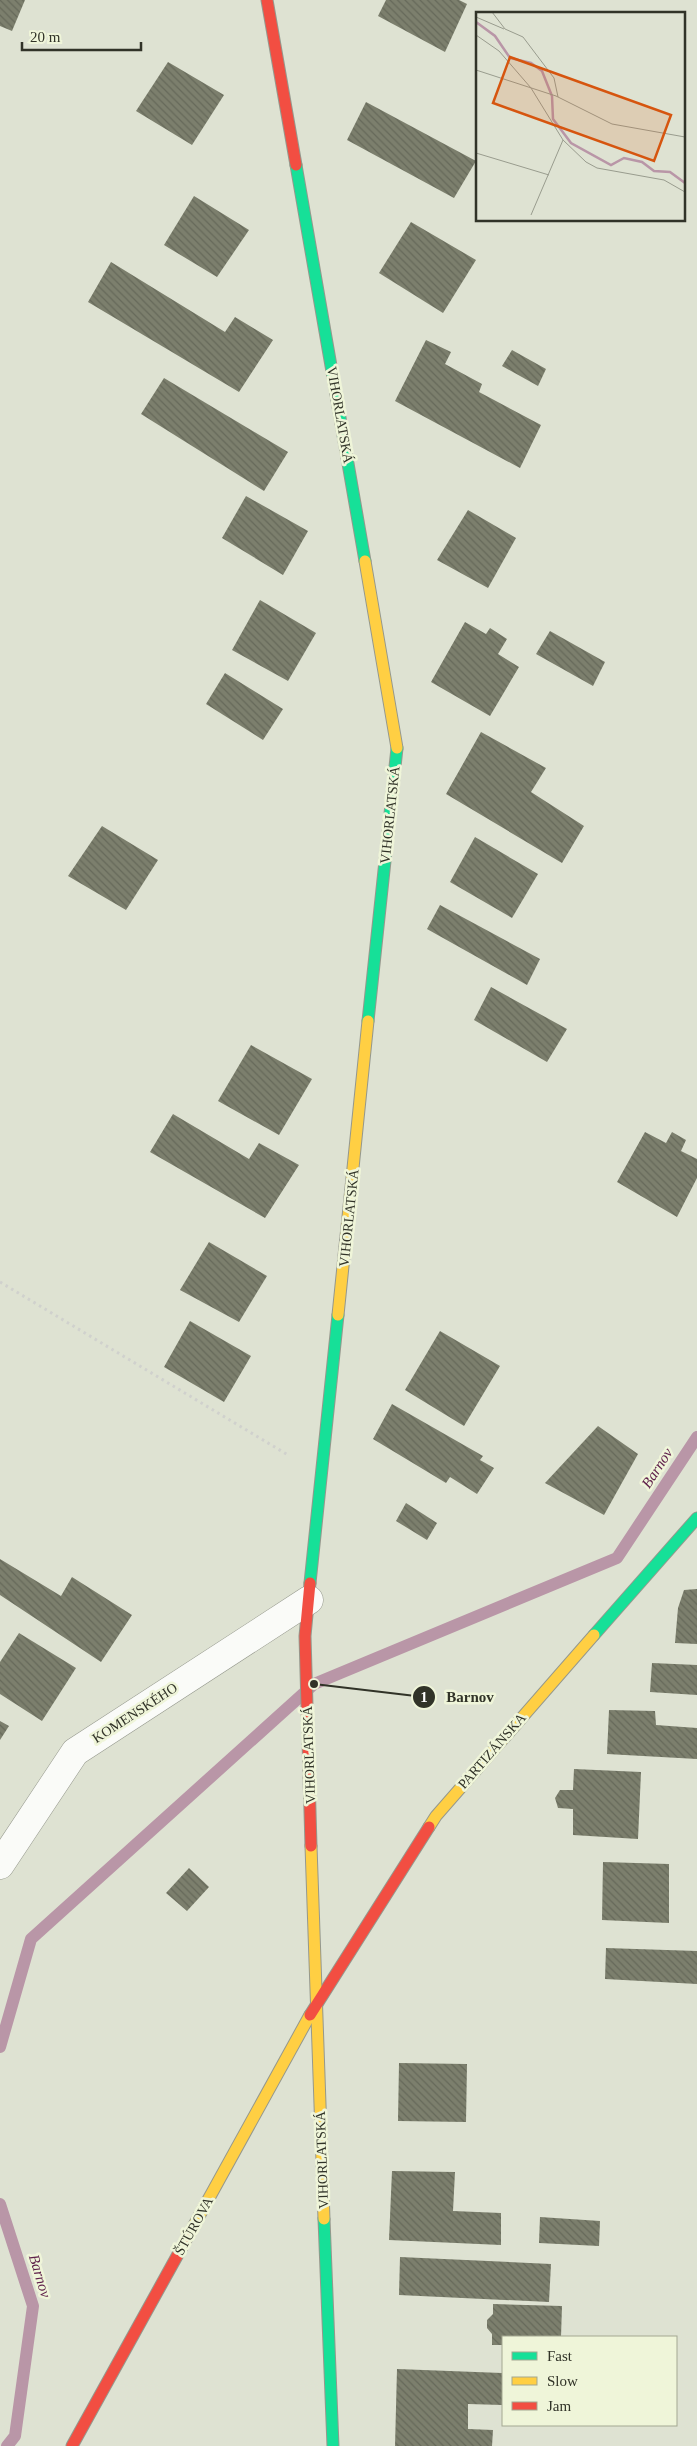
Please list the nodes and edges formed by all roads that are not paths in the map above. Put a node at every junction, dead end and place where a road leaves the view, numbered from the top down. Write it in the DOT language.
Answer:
graph roads {
  1 [pos="267,0"];
  2 [pos="697,1518"];
  3 [pos="309,1600"];
  4 [pos="0,1865"];
  5 [pos="316,2005"];
  6 [pos="72,2446"];
  7 [pos="333,2446"];
  1 -- 3 [label="street, VIHORLATSKÁ"];
  2 -- 5 [label="street, PARTIZÁNSKA"];
  3 -- 4 [label="street, KOMENSKÉHO"];
  3 -- 5 [label="street, VIHORLATSKÁ"];
  5 -- 6 [label="street, ŠTÚROVA"];
  5 -- 7 [label="street, VIHORLATSKÁ"];
}
